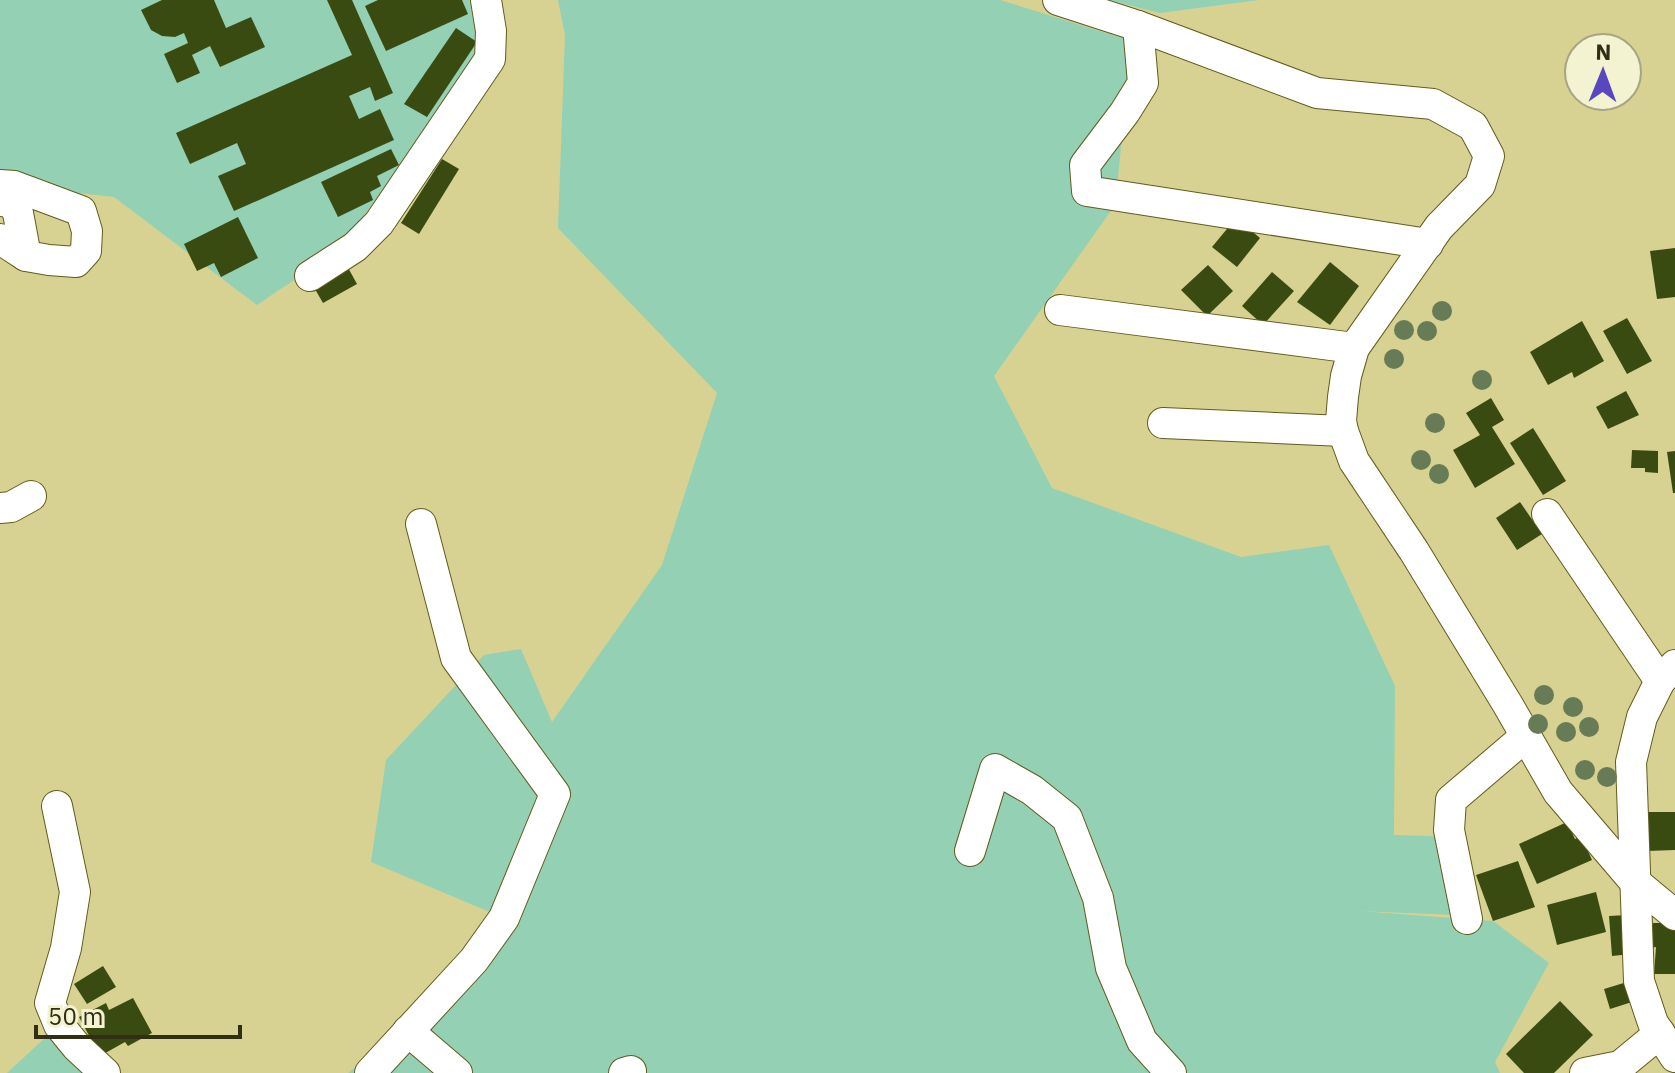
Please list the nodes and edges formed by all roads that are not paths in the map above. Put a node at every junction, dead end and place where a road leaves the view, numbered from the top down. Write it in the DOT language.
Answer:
graph roads {
  1 [pos="486,0"];
  2 [pos="1058,0"];
  3 [pos="1138,26"];
  4 [pos="6,193"];
  5 [pos="0,239"];
  6 [pos="1428,244"];
  7 [pos="26,256"];
  8 [pos="310,276"];
  9 [pos="1060,310"];
  10 [pos="1354,348"];
  11 [pos="1163,423"];
  12 [pos="1343,431"];
  13 [pos="31,496"];
  14 [pos="0,508"];
  15 [pos="1547,514"];
  16 [pos="421,524"];
  17 [pos="1667,673"];
  18 [pos="1526,736"];
  19 [pos="57,806"];
  20 [pos="970,851"];
  21 [pos="1634,881"];
  22 [pos="1675,915"];
  23 [pos="1467,919"];
  24 [pos="408,1031"];
  25 [pos="1668,1045"];
  26 [pos="105,1073"];
  27 [pos="370,1073"];
  28 [pos="457,1073"];
  29 [pos="1171,1073"];
  30 [pos="1585,1073"];
  1 -- 8 [label="street"];
  2 -- 3 [label="street"];
  3 -- 6 [label="street"];
  3 -- 6 [label="street"];
  4 -- 7 [label="street"];
  4 -- 7 [label="street"];
  5 -- 7 [label="street"];
  6 -- 10 [label="street"];
  9 -- 10 [label="street"];
  10 -- 12 [label="street"];
  11 -- 12 [label="street"];
  12 -- 18 [label="street"];
  13 -- 14 [label="street"];
  15 -- 17 [label="street"];
  16 -- 24 [label="street"];
  17 -- 21 [label="street"];
  18 -- 21 [label="street"];
  18 -- 23 [label="street"];
  19 -- 26 [label="street"];
  20 -- 29 [label="street"];
  21 -- 22 [label="street"];
  21 -- 25 [label="street"];
  24 -- 27 [label="street"];
  24 -- 28 [label="street"];
  25 -- 30 [label="street"];
}
